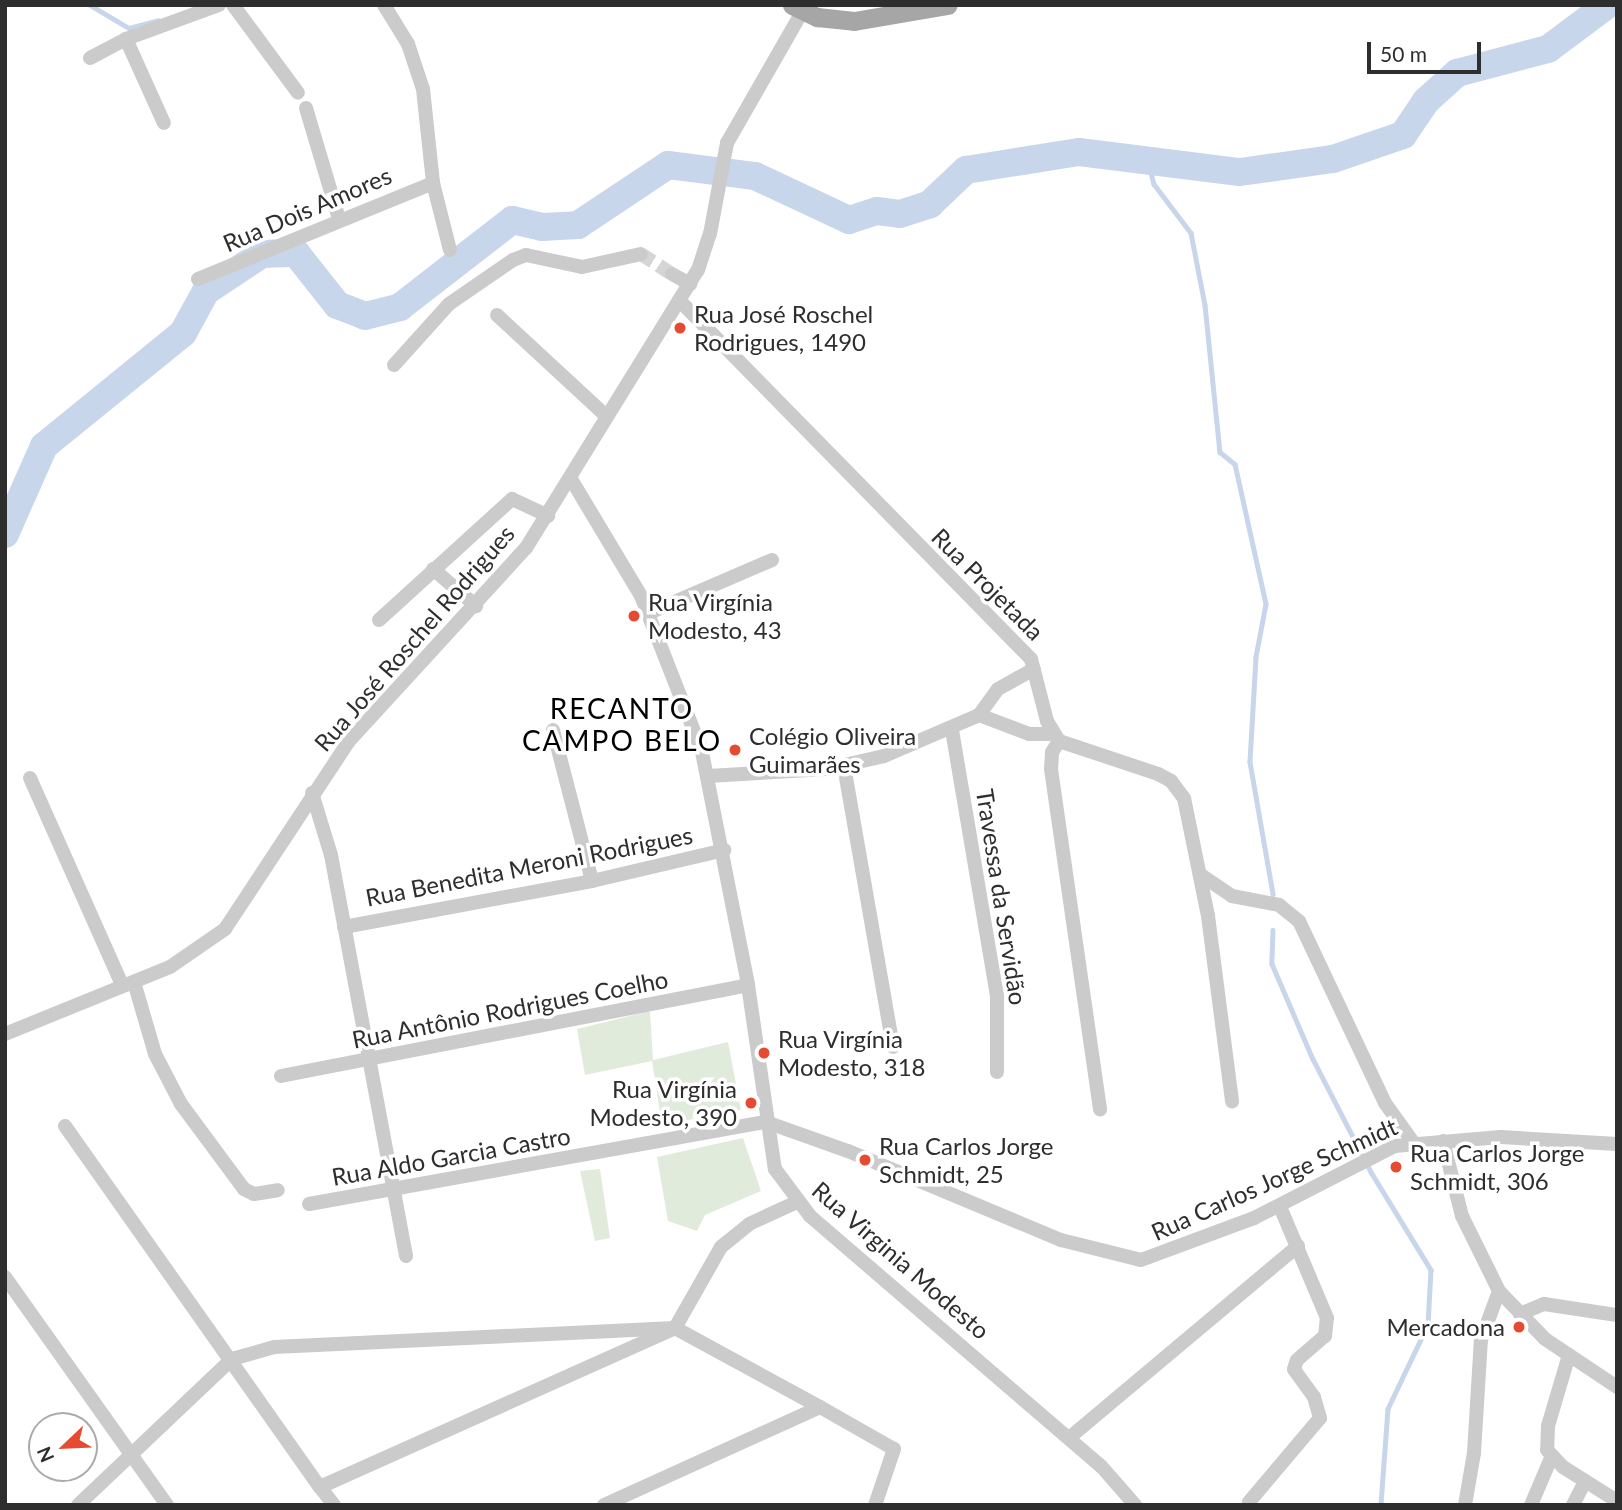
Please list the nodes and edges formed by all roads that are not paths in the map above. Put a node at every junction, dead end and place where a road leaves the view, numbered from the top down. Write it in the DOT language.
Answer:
graph roads {
  1 [pos="219,5"];
  2 [pos="233,5"];
  3 [pos="384,5"];
  4 [pos="948,5"];
  5 [pos="800,8"];
  6 [pos="126,39"];
  7 [pos="90,58"];
  8 [pos="298,93"];
  9 [pos="306,108"];
  10 [pos="164,123"];
  11 [pos="433,183"];
  12 [pos="339,219"];
  13 [pos="450,250"];
  14 [pos="641,254"];
  15 [pos="672,274"];
  16 [pos="198,279"];
  17 [pos="690,284"];
  18 [pos="679,300"];
  19 [pos="497,315"];
  20 [pos="394,365"];
  21 [pos="606,416"];
  22 [pos="571,479"];
  23 [pos="548,516"];
  24 [pos="772,560"];
  25 [pos="433,569"];
  26 [pos="475,606"];
  27 [pos="649,613"];
  28 [pos="379,620"];
  29 [pos="1034,669"];
  30 [pos="979,715"];
  31 [pos="553,730"];
  32 [pos="952,730"];
  33 [pos="1057,738"];
  34 [pos="844,766"];
  35 [pos="708,776"];
  36 [pos="30,778"];
  37 [pos="312,793"];
  38 [pos="724,850"];
  39 [pos="1201,875"];
  40 [pos="592,881"];
  41 [pos="1232,896"];
  42 [pos="1208,916"];
  43 [pos="344,927"];
  44 [pos="128,984"];
  45 [pos="748,985"];
  46 [pos="5,1034"];
  47 [pos="893,1047"];
  48 [pos="371,1058"];
  49 [pos="998,1072"];
  50 [pos="281,1076"];
  51 [pos="1232,1101"];
  52 [pos="1100,1109"];
  53 [pos="766,1122"];
  54 [pos="65,1126"];
  55 [pos="1413,1142"];
  56 [pos="1443,1142"];
  57 [pos="1617,1144"];
  58 [pos="396,1188"];
  59 [pos="278,1190"];
  60 [pos="797,1202"];
  61 [pos="309,1205"];
  62 [pos="1280,1207"];
  63 [pos="1298,1246"];
  64 [pos="406,1256"];
  65 [pos="5,1276"];
  66 [pos="1499,1290"];
  67 [pos="1520,1314"];
  68 [pos="1617,1315"];
  69 [pos="675,1328"];
  70 [pos="1569,1355"];
  71 [pos="232,1359"];
  72 [pos="1617,1387"];
  73 [pos="820,1407"];
  74 [pos="1069,1438"];
  75 [pos="133,1454"];
  76 [pos="1551,1458"];
  77 [pos="1585,1481"];
  78 [pos="320,1487"];
  79 [pos="1617,1501"];
  80 [pos="1249,1502"];
  81 [pos="78,1505"];
  82 [pos="166,1505"];
  83 [pos="334,1505"];
  84 [pos="604,1505"];
  85 [pos="875,1505"];
  86 [pos="1135,1505"];
  87 [pos="1465,1505"];
  88 [pos="1531,1505"];
  89 [pos="1573,1505"];
  1 -- 6 [label="street"];
  2 -- 8 [label="street"];
  3 -- 11 [label="street"];
  4 -- 5 [label="main road"];
  5 -- 17 [label="street, Rua José Roschel Rodrigues"];
  6 -- 7 [label="street"];
  6 -- 10 [label="street"];
  9 -- 12 [label="street"];
  11 -- 12 [label="street, Rua Dois Amores"];
  11 -- 13 [label="street"];
  12 -- 16 [label="street, Rua Dois Amores"];
  14 -- 20 [label="street"];
  15 -- 17 [label="street"];
  17 -- 18 [label="street, Rua José Roschel Rodrigues"];
  18 -- 21 [label="street, Rua José Roschel Rodrigues"];
  18 -- 29 [label="street, Rua Projetada"];
  19 -- 21 [label="street"];
  21 -- 22 [label="street, Rua José Roschel Rodrigues"];
  22 -- 23 [label="street, Rua José Roschel Rodrigues"];
  22 -- 27 [label="street, Rua Virginia Modesto"];
  23 -- 25 [label="street"];
  23 -- 26 [label="street, Rua José Roschel Rodrigues"];
  24 -- 27 [label="street"];
  25 -- 26 [label="street"];
  25 -- 28 [label="street"];
  26 -- 37 [label="street, Rua José Roschel Rodrigues"];
  27 -- 35 [label="street, Rua Virginia Modesto"];
  29 -- 30 [label="street"];
  29 -- 33 [label="street, Rua Projetada"];
  30 -- 32 [label="street"];
  30 -- 33 [label="street"];
  31 -- 40 [label="street"];
  32 -- 34 [label="street"];
  32 -- 49 [label="street, Travessa da Servidão"];
  33 -- 39 [label="street"];
  33 -- 52 [label="street, Rua Projetada"];
  34 -- 35 [label="street"];
  34 -- 47 [label="street"];
  35 -- 38 [label="street, Rua Virginia Modesto"];
  36 -- 44 [label="street"];
  37 -- 43 [label="street"];
  37 -- 44 [label="street, Rua José Roschel Rodrigues"];
  38 -- 40 [label="street, Rua Benedita Meroni Rodrigues"];
  38 -- 45 [label="street, Rua Virginia Modesto"];
  39 -- 41 [label="street"];
  39 -- 42 [label="street"];
  40 -- 43 [label="street, Rua Benedita Meroni Rodrigues"];
  41 -- 42 [label="street"];
  41 -- 55 [label="street"];
  42 -- 51 [label="street"];
  43 -- 48 [label="street"];
  44 -- 46 [label="street, Rua José Roschel Rodrigues"];
  44 -- 59 [label="street"];
  45 -- 48 [label="street, Rua Antônio Rodrigues Coelho"];
  45 -- 53 [label="street, Rua Virginia Modesto"];
  48 -- 50 [label="street, Rua Antônio Rodrigues Coelho"];
  48 -- 58 [label="street"];
  53 -- 58 [label="street, Rua Aldo Garcia Castro"];
  53 -- 60 [label="street, Rua Virginia Modesto"];
  53 -- 62 [label="street, Rua Carlos Jorge Schmidt"];
  54 -- 71 [label="street"];
  55 -- 56 [label="street, Rua Carlos Jorge Schmidt"];
  55 -- 62 [label="street, Rua Carlos Jorge Schmidt"];
  56 -- 57 [label="street, Rua Carlos Jorge Schmidt"];
  56 -- 66 [label="street"];
  58 -- 61 [label="street, Rua Aldo Garcia Castro"];
  58 -- 64 [label="street"];
  60 -- 69 [label="street"];
  60 -- 74 [label="street, Rua Virginia Modesto"];
  62 -- 63 [label="street"];
  63 -- 74 [label="street"];
  63 -- 80 [label="street"];
  65 -- 75 [label="street"];
  66 -- 67 [label="street"];
  66 -- 87 [label="street"];
  67 -- 68 [label="street"];
  67 -- 70 [label="street"];
  69 -- 71 [label="street"];
  69 -- 73 [label="street"];
  69 -- 78 [label="street"];
  70 -- 72 [label="street"];
  70 -- 76 [label="street"];
  71 -- 75 [label="street"];
  71 -- 78 [label="street"];
  73 -- 84 [label="street"];
  73 -- 85 [label="street"];
  74 -- 86 [label="street, Rua Virginia Modesto"];
  75 -- 81 [label="street"];
  75 -- 82 [label="street"];
  76 -- 77 [label="street"];
  76 -- 88 [label="street"];
  77 -- 79 [label="street"];
  77 -- 89 [label="street"];
  78 -- 83 [label="street"];
}
